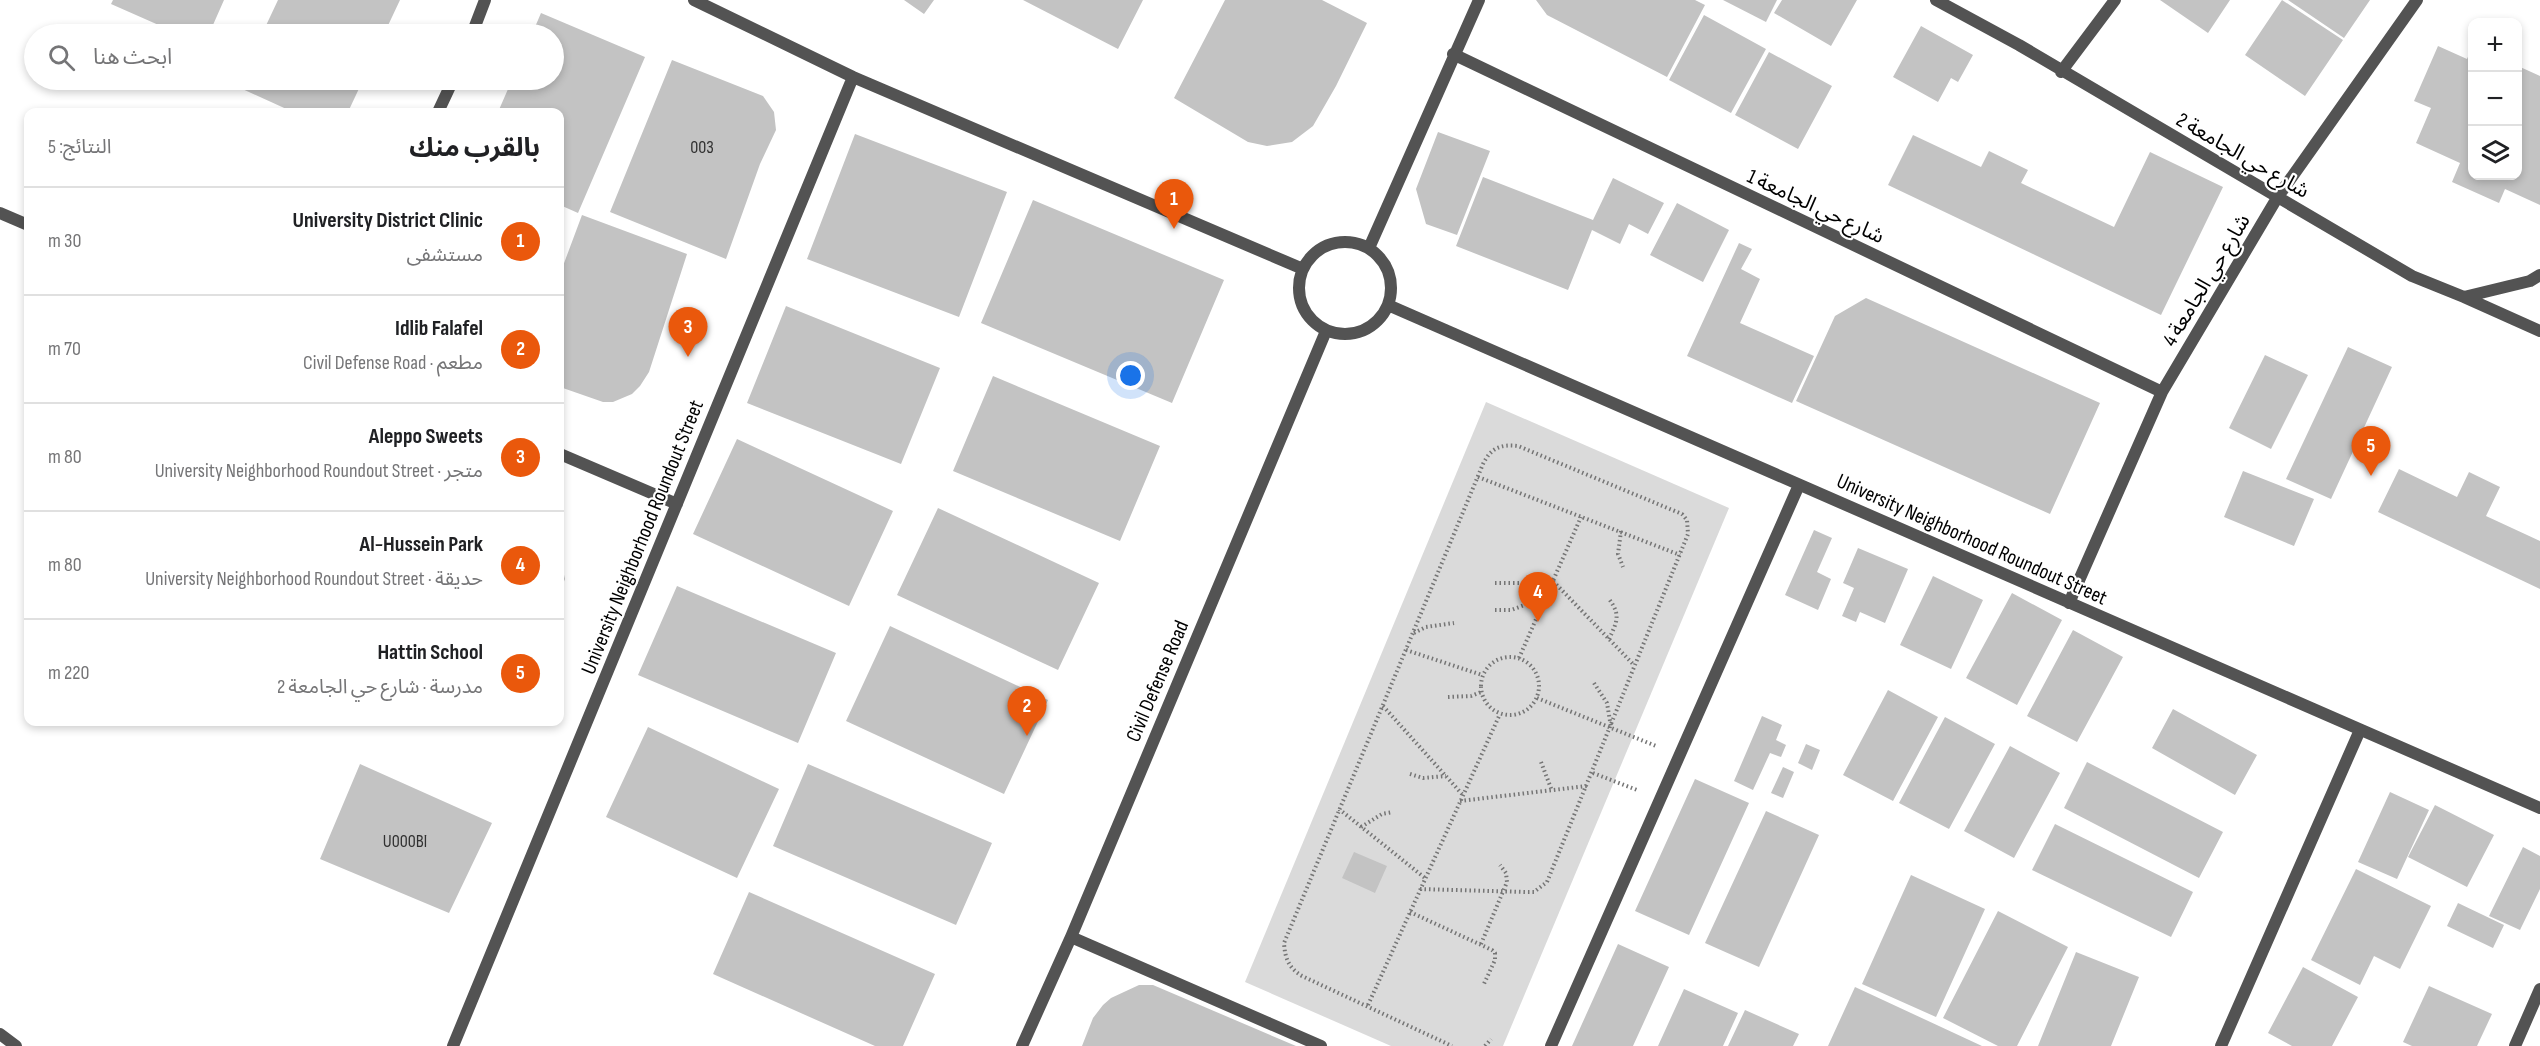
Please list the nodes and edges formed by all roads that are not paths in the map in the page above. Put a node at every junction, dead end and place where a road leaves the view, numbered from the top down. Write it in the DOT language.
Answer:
graph roads {
  1 [pos="485,0"];
  2 [pos="694,0"];
  3 [pos="1479,0"];
  4 [pos="1936,0"];
  5 [pos="2115,0"];
  6 [pos="2417,0"];
  7 [pos="476,24"];
  8 [pos="1453,54"];
  9 [pos="2061,72"];
  10 [pos="853,77"];
  11 [pos="448,90"];
  12 [pos="440,108"];
  13 [pos="2277,198"];
  14 [pos="0,213"];
  15 [pos="24,223"];
  16 [pos="1369,248"];
  17 [pos="1303,269"];
  18 [pos="2540,275"];
  19 [pos="2464,297"];
  20 [pos="1388,305"];
  21 [pos="1326,331"];
  22 [pos="2540,331"];
  23 [pos="2162,392"];
  24 [pos="564,456"];
  25 [pos="1799,485"];
  26 [pos="677,504"];
  27 [pos="2069,603"];
  28 [pos="2360,730"];
  29 [pos="2540,808"];
  30 [pos="1071,937"];
  31 [pos="2540,989"];
  32 [pos="0,1034"];
  33 [pos="16,1046"];
  34 [pos="453,1046"];
  35 [pos="1022,1046"];
  36 [pos="1321,1046"];
  37 [pos="1551,1046"];
  38 [pos="2221,1046"];
  39 [pos="2515,1046"];
  1 -- 7 [label="street"];
  2 -- 10 [label="street"];
  3 -- 8 [label="street"];
  4 -- 9 [label="street, شارع حي الجامعة 2"];
  5 -- 9 [label="street"];
  6 -- 13 [label="street, شارع حي الجامعة 4"];
  8 -- 16 [label="street"];
  8 -- 23 [label="street, شارع حي الجامعة 1"];
  9 -- 13 [label="street, شارع حي الجامعة 2"];
  10 -- 17 [label="street"];
  10 -- 26 [label="street, University Neighborhood Roundout Street"];
  11 -- 12 [label="street"];
  13 -- 19 [label="street, شارع حي الجامعة 2"];
  13 -- 23 [label="street, شارع حي الجامعة 4"];
  14 -- 15 [label="street"];
  16 -- 17 [label="street"];
  16 -- 20 [label="street"];
  17 -- 21 [label="street"];
  18 -- 19 [label="street"];
  19 -- 22 [label="street, شارع حي الجامعة 2"];
  20 -- 21 [label="street"];
  20 -- 25 [label="street, University Neighborhood Roundout Street"];
  21 -- 30 [label="street, Civil Defense Road"];
  23 -- 27 [label="street, شارع حي الجامعة 4"];
  24 -- 26 [label="street"];
  25 -- 27 [label="street, University Neighborhood Roundout Street"];
  25 -- 37 [label="street"];
  26 -- 34 [label="street, University Neighborhood Roundout Street"];
  27 -- 28 [label="street, University Neighborhood Roundout Street"];
  28 -- 29 [label="street, University Neighborhood Roundout Street"];
  28 -- 38 [label="street"];
  30 -- 35 [label="street, Civil Defense Road"];
  30 -- 36 [label="street"];
  31 -- 39 [label="street"];
  32 -- 33 [label="street"];
}
